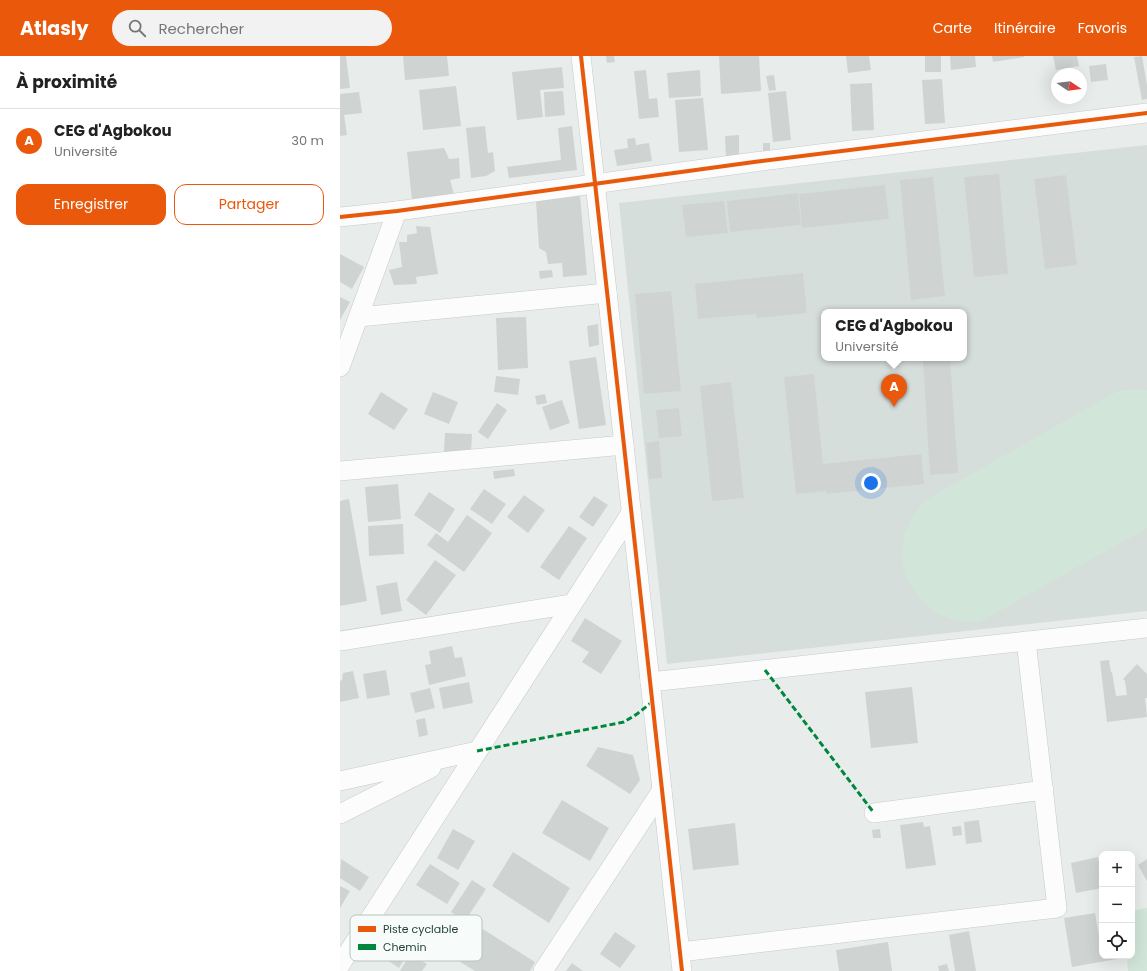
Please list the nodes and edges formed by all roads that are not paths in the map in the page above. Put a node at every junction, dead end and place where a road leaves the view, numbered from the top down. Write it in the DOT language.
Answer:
graph roads {
  1 [pos="581,56"];
  2 [pos="1147,113"];
  3 [pos="595,183"];
  4 [pos="397,211"];
  5 [pos="340,217"];
  6 [pos="607,293"];
  7 [pos="358,317"];
  8 [pos="340,367"];
  9 [pos="624,445"];
  10 [pos="340,471"];
  11 [pos="631,513"];
  12 [pos="572,604"];
  13 [pos="1147,628"];
  14 [pos="340,641"];
  15 [pos="1026,641"];
  16 [pos="650,682"];
  17 [pos="477,751"];
  18 [pos="456,755"];
  19 [pos="340,781"];
  20 [pos="662,790"];
  21 [pos="1044,790"];
  22 [pos="874,813"];
  23 [pos="340,814"];
  24 [pos="372,915"];
  25 [pos="350,949"];
  26 [pos="680,952"];
  27 [pos="340,965"];
  28 [pos="543,971"];
  29 [pos="682,971"];
  1 -- 3 [label="street"];
  2 -- 3 [label="street"];
  3 -- 4 [label="street"];
  3 -- 6 [label="street"];
  4 -- 5 [label="street"];
  4 -- 7 [label="street"];
  6 -- 7 [label="street"];
  6 -- 9 [label="street"];
  7 -- 8 [label="street"];
  9 -- 10 [label="street"];
  9 -- 11 [label="street"];
  11 -- 12 [label="street"];
  11 -- 16 [label="street"];
  12 -- 14 [label="street"];
  12 -- 17 [label="street"];
  13 -- 15 [label="street"];
  15 -- 16 [label="street"];
  15 -- 21 [label="street"];
  16 -- 20 [label="street"];
  17 -- 18 [label="street"];
  17 -- 24 [label="street"];
  18 -- 19 [label="street"];
  18 -- 23 [label="street"];
  20 -- 26 [label="street"];
  20 -- 28 [label="street"];
  21 -- 22 [label="street"];
  21 -- 26 [label="street"];
  25 -- 27 [label="street"];
  26 -- 29 [label="street"];
}
